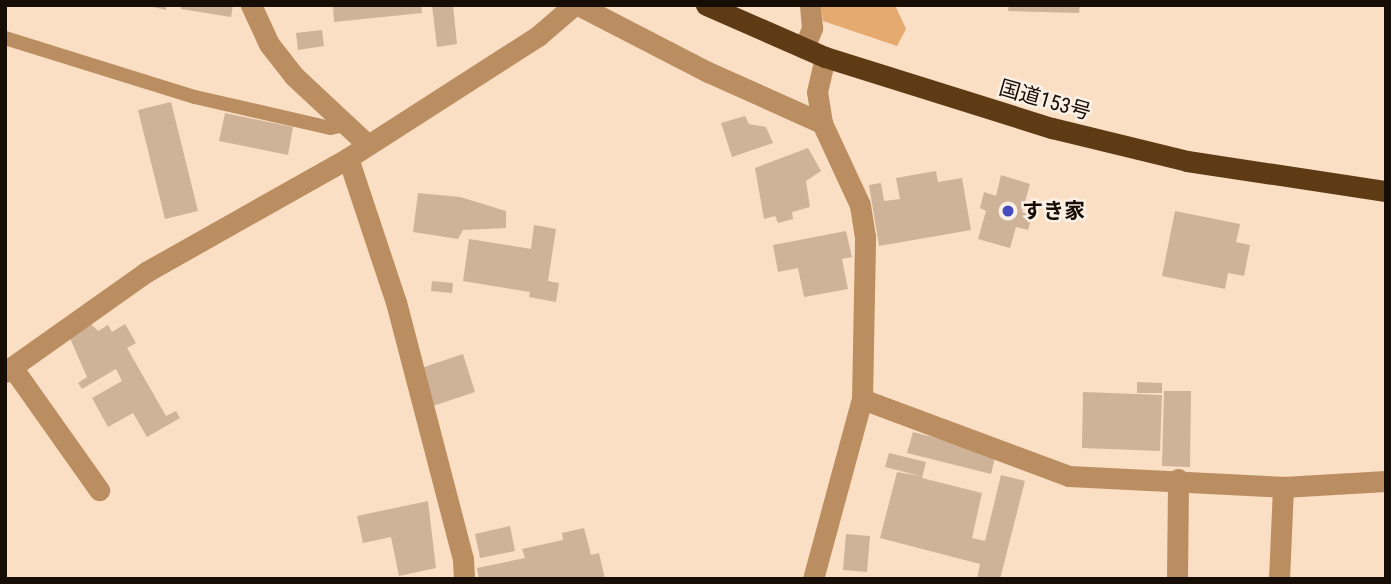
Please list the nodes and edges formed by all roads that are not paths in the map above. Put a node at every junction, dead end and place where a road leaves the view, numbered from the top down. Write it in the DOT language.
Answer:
graph roads {
  1 [pos="251,5"];
  2 [pos="576,5"];
  3 [pos="706,5"];
  4 [pos="810,5"];
  5 [pos="5,38"];
  6 [pos="804,48"];
  7 [pos="825,57"];
  8 [pos="822,123"];
  9 [pos="344,125"];
  10 [pos="368,145"];
  11 [pos="348,158"];
  12 [pos="1386,191"];
  13 [pos="9,369"];
  14 [pos="862,399"];
  15 [pos="1178,479"];
  16 [pos="1386,481"];
  17 [pos="1283,487"];
  18 [pos="99,490"];
  19 [pos="464,579"];
  20 [pos="813,579"];
  21 [pos="1177,579"];
  22 [pos="1279,579"];
  1 -- 9 [label="street"];
  2 -- 8 [label="street"];
  2 -- 10 [label="street"];
  3 -- 6 [label="highway, 国道153号"];
  4 -- 6 [label="street"];
  5 -- 9 [label="lane"];
  6 -- 7 [label="highway, 国道153号"];
  7 -- 8 [label="street"];
  7 -- 12 [label="highway, 国道153号"];
  8 -- 14 [label="street"];
  9 -- 10 [label="street"];
  10 -- 11 [label="street"];
  11 -- 13 [label="street"];
  11 -- 19 [label="street"];
  13 -- 18 [label="street"];
  14 -- 15 [label="street"];
  14 -- 20 [label="street"];
  15 -- 17 [label="street"];
  15 -- 21 [label="street"];
  16 -- 17 [label="street"];
  17 -- 22 [label="street"];
}
